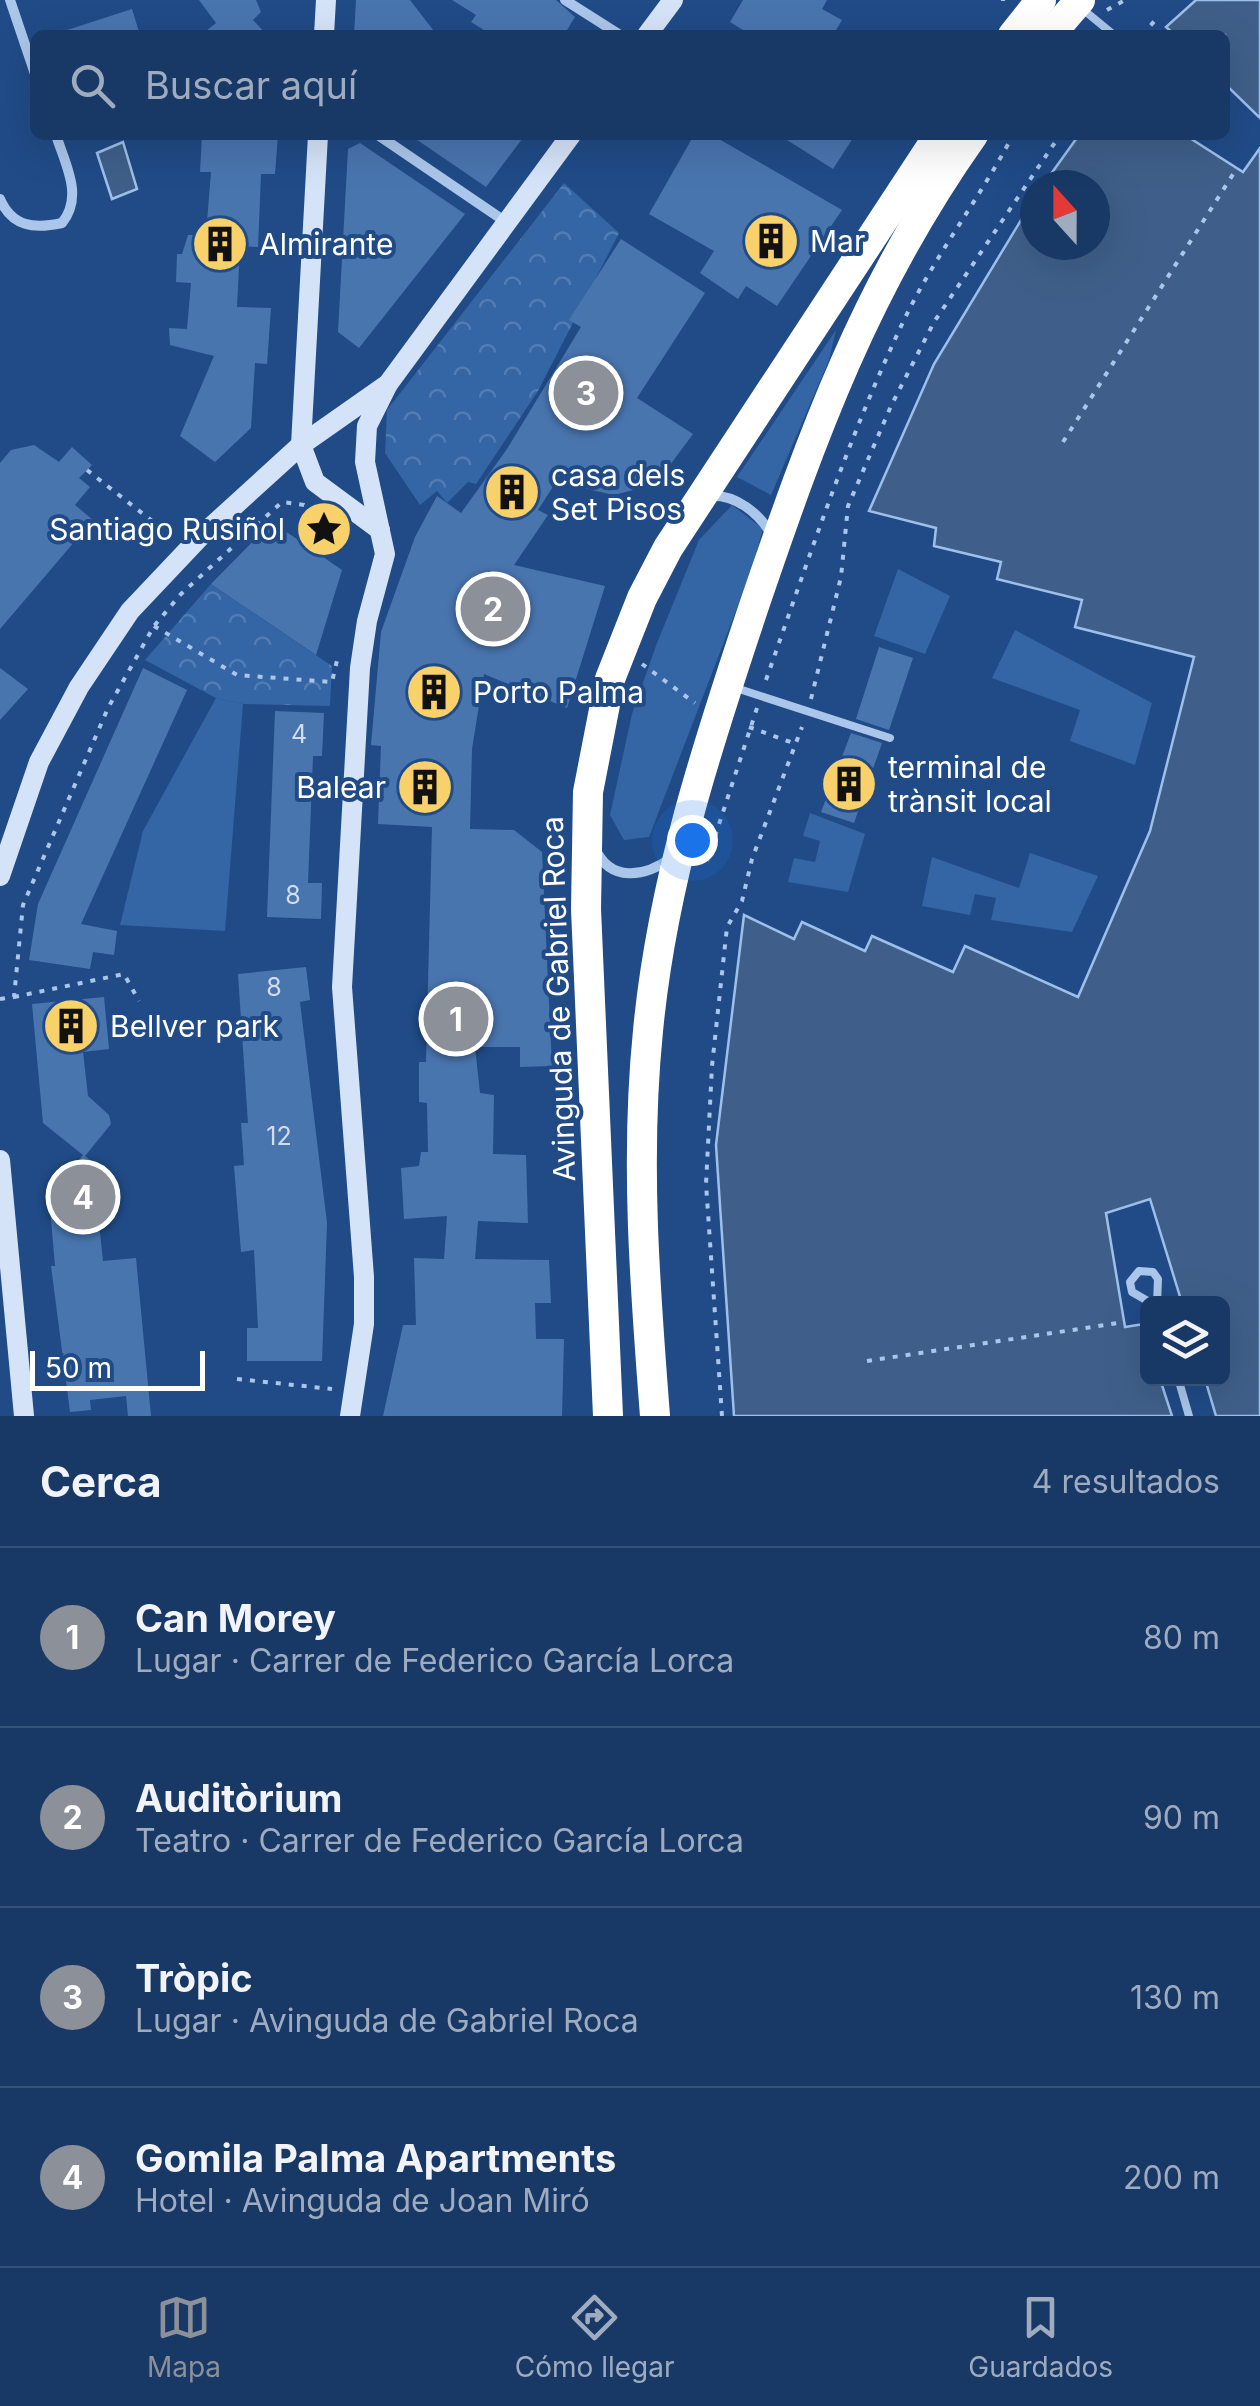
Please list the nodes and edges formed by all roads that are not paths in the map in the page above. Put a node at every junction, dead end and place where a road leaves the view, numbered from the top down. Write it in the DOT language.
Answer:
graph roads {
  1 [pos="10,0"];
  2 [pos="326,0"];
  3 [pos="565,0"];
  4 [pos="674,0"];
  5 [pos="1041,0"];
  6 [pos="1078,2"];
  7 [pos="324,30"];
  8 [pos="612,30"];
  9 [pos="651,30"];
  10 [pos="1017,30"];
  11 [pos="1054,30"];
  12 [pos="1109,30"];
  13 [pos="30,59"];
  14 [pos="58,140"];
  15 [pos="318,140"];
  16 [pos="385,140"];
  17 [pos="567,140"];
  18 [pos="936,140"];
  19 [pos="970,140"];
  20 [pos="0,199"];
  21 [pos="506,222"];
  22 [pos="388,384"];
  23 [pos="300,446"];
  24 [pos="697,500"];
  25 [pos="380,530"];
  26 [pos="776,542"];
  27 [pos="727,686"];
  28 [pos="890,738"];
  29 [pos="586,824"];
  30 [pos="691,859"];
  31 [pos="0,876"];
  32 [pos="0,1160"];
  33 [pos="1155,1304"];
  34 [pos="1181,1386"];
  35 [pos="24,1416"];
  36 [pos="350,1416"];
  37 [pos="608,1416"];
  38 [pos="655,1416"];
  39 [pos="1190,1416"];
  1 -- 13 [label="street"];
  2 -- 7 [label="street"];
  3 -- 8 [label="street"];
  4 -- 9 [label="street"];
  5 -- 10 [label="highway"];
  6 -- 11 [label="highway"];
  6 -- 12 [label="lane"];
  14 -- 20 [label="street"];
  15 -- 23 [label="street"];
  16 -- 21 [label="street"];
  17 -- 21 [label="street"];
  18 -- 24 [label="highway, Avinguda de Gabriel Roca"];
  19 -- 26 [label="highway"];
  21 -- 22 [label="street"];
  22 -- 23 [label="street"];
  22 -- 25 [label="street"];
  23 -- 25 [label="street"];
  23 -- 31 [label="street"];
  24 -- 26 [label="street"];
  24 -- 29 [label="highway, Avinguda de Gabriel Roca"];
  25 -- 36 [label="street"];
  26 -- 27 [label="highway"];
  27 -- 28 [label="lane"];
  27 -- 30 [label="highway"];
  29 -- 30 [label="street"];
  29 -- 37 [label="highway, Avinguda de Gabriel Roca"];
  30 -- 38 [label="highway"];
  32 -- 35 [label="street"];
  33 -- 33 [label="lane"];
  34 -- 39 [label="lane"];
}
